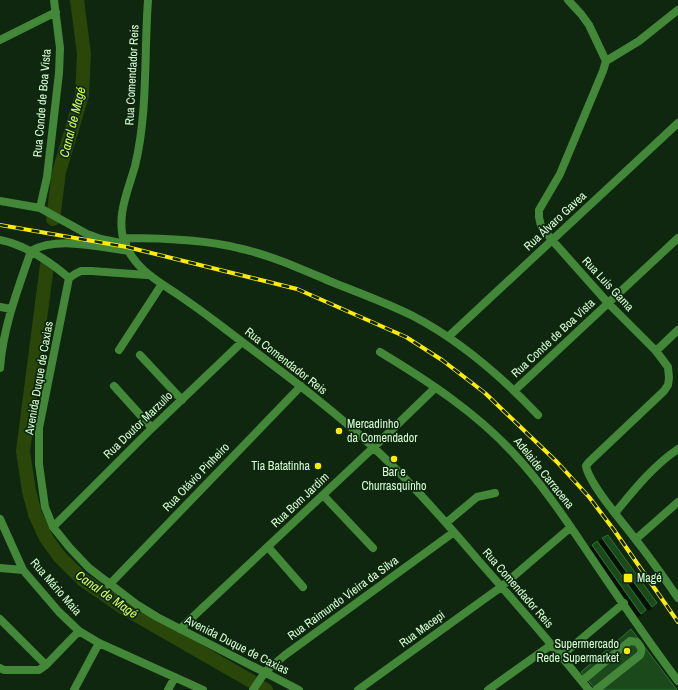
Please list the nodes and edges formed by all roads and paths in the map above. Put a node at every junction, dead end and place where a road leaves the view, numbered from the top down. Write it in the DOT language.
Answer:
graph roads {
  1 [pos="54,0"];
  2 [pos="148,0"];
  3 [pos="568,0"];
  4 [pos="678,10"];
  5 [pos="56,12"];
  6 [pos="0,40"];
  7 [pos="606,62"];
  8 [pos="678,123"];
  9 [pos="0,200"];
  10 [pos="40,208"];
  11 [pos="678,238"];
  12 [pos="0,240"];
  13 [pos="552,240"];
  14 [pos="126,244"];
  15 [pos="31,251"];
  16 [pos="147,275"];
  17 [pos="69,278"];
  18 [pos="162,284"];
  19 [pos="608,304"];
  20 [pos="0,307"];
  21 [pos="11,309"];
  22 [pos="678,330"];
  23 [pos="448,337"];
  24 [pos="242,342"];
  25 [pos="119,350"];
  26 [pos="656,351"];
  27 [pos="380,352"];
  28 [pos="1,353"];
  29 [pos="140,355"];
  30 [pos="0,368"];
  31 [pos="114,386"];
  32 [pos="301,386"];
  33 [pos="435,388"];
  34 [pos="515,390"];
  35 [pos="182,400"];
  36 [pos="538,415"];
  37 [pos="152,428"];
  38 [pos="374,447"];
  39 [pos="678,449"];
  40 [pos="495,493"];
  41 [pos="323,495"];
  42 [pos="678,502"];
  43 [pos="614,513"];
  44 [pos="0,519"];
  45 [pos="446,523"];
  46 [pos="53,527"];
  47 [pos="571,527"];
  48 [pos="454,532"];
  49 [pos="636,539"];
  50 [pos="268,547"];
  51 [pos="373,548"];
  52 [pos="0,568"];
  53 [pos="23,570"];
  54 [pos="109,585"];
  55 [pos="303,587"];
  56 [pos="501,587"];
  57 [pos="677,594"];
  58 [pos="624,603"];
  59 [pos="0,618"];
  60 [pos="180,629"];
  61 [pos="79,631"];
  62 [pos="99,643"];
  63 [pos="551,645"];
  64 [pos="561,656"];
  65 [pos="46,666"];
  66 [pos="0,668"];
  67 [pos="265,672"];
  68 [pos="175,677"];
  69 [pos="582,681"];
  70 [pos="678,681"];
  71 [pos="74,690"];
  72 [pos="168,690"];
  73 [pos="202,690"];
  74 [pos="253,690"];
  75 [pos="299,690"];
  76 [pos="358,690"];
  77 [pos="488,690"];
  78 [pos="589,690"];
  79 [pos="596,690"];
  1 -- 5 [label="street, Rua Conde de Boa Vista"];
  2 -- 14 [label="street, Rua Comendador Reis"];
  3 -- 7 [label="street"];
  4 -- 7 [label="street"];
  5 -- 6 [label="street"];
  5 -- 10 [label="street, Rua Conde de Boa Vista"];
  7 -- 13 [label="street, Rua Luis Gama"];
  8 -- 13 [label="street, Rua Álvaro Gavea"];
  9 -- 10 [label="street"];
  10 -- 14 [label="street"];
  11 -- 19 [label="street, Rua Conde de Boa Vista"];
  12 -- 15 [label="street"];
  13 -- 19 [label="street, Rua Luis Gama"];
  13 -- 23 [label="street, Rua Álvaro Gavea"];
  14 -- 15 [label="street"];
  14 -- 16 [label="street, Rua Comendador Reis"];
  14 -- 23 [label="street"];
  15 -- 17 [label="street"];
  15 -- 21 [label="street"];
  16 -- 17 [label="street"];
  16 -- 18 [label="street, Rua Comendador Reis"];
  17 -- 46 [label="street, Avenida Duque de Caxias"];
  18 -- 24 [label="street, Rua Comendador Reis"];
  18 -- 25 [label="street"];
  19 -- 26 [label="street, Rua Luis Gama"];
  19 -- 34 [label="street, Rua Conde de Boa Vista"];
  20 -- 21 [label="street"];
  21 -- 28 [label="street"];
  22 -- 26 [label="street"];
  23 -- 34 [label="street"];
  24 -- 32 [label="street, Rua Comendador Reis"];
  24 -- 35 [label="street, Rua Doutor Marzullo"];
  26 -- 43 [label="street, Rua Luis Gama"];
  27 -- 33 [label="street, Adelaide Carracena"];
  28 -- 30 [label="street"];
  29 -- 35 [label="street"];
  31 -- 37 [label="street"];
  32 -- 38 [label="street, Rua Comendador Reis"];
  32 -- 54 [label="street, Rua Otávio Pinheiro"];
  33 -- 38 [label="street, Rua Bom Jardim"];
  33 -- 47 [label="street, Adelaide Carracena"];
  34 -- 36 [label="street"];
  35 -- 37 [label="street, Rua Doutor Marzullo"];
  37 -- 46 [label="street, Rua Doutor Marzullo"];
  38 -- 41 [label="street, Rua Bom Jardim"];
  38 -- 45 [label="street, Rua Comendador Reis"];
  39 -- 43 [label="street"];
  40 -- 45 [label="street"];
  41 -- 50 [label="street, Rua Bom Jardim"];
  41 -- 51 [label="street"];
  42 -- 49 [label="street"];
  43 -- 49 [label="street, Rua Luis Gama"];
  44 -- 53 [label="street, Rua Mário Maia"];
  45 -- 48 [label="street, Rua Comendador Reis"];
  46 -- 54 [label="street, Avenida Duque de Caxias"];
  47 -- 56 [label="street, Rua Macepi"];
  47 -- 58 [label="street, Adelaide Carracena"];
  48 -- 56 [label="street, Rua Comendador Reis"];
  48 -- 67 [label="street, Rua Raimundo Vieira da Silva"];
  49 -- 57 [label="street, Rua Luis Gama"];
  50 -- 55 [label="street"];
  50 -- 60 [label="street, Rua Bom Jardim"];
  52 -- 53 [label="street"];
  53 -- 61 [label="street, Rua Mário Maia"];
  54 -- 60 [label="street, Avenida Duque de Caxias"];
  56 -- 63 [label="street, Rua Comendador Reis"];
  56 -- 76 [label="street, Rua Macepi"];
  58 -- 64 [label="street"];
  58 -- 70 [label="street, Adelaide Carracena"];
  59 -- 65 [label="street"];
  60 -- 67 [label="street, Avenida Duque de Caxias"];
  61 -- 62 [label="street, Rua Mário Maia"];
  61 -- 65 [label="street"];
  62 -- 68 [label="street, Rua Mário Maia"];
  62 -- 71 [label="street"];
  63 -- 64 [label="street, Rua Comendador Reis"];
  63 -- 77 [label="street"];
  64 -- 69 [label="street, Rua Comendador Reis"];
  65 -- 66 [label="street"];
  67 -- 74 [label="street, Rua Raimundo Vieira da Silva"];
  67 -- 75 [label="street, Avenida Duque de Caxias"];
  68 -- 72 [label="street"];
  68 -- 73 [label="street, Rua Mário Maia"];
  69 -- 78 [label="street, Rua Comendador Reis"];
  69 -- 79 [label="street"];
}
